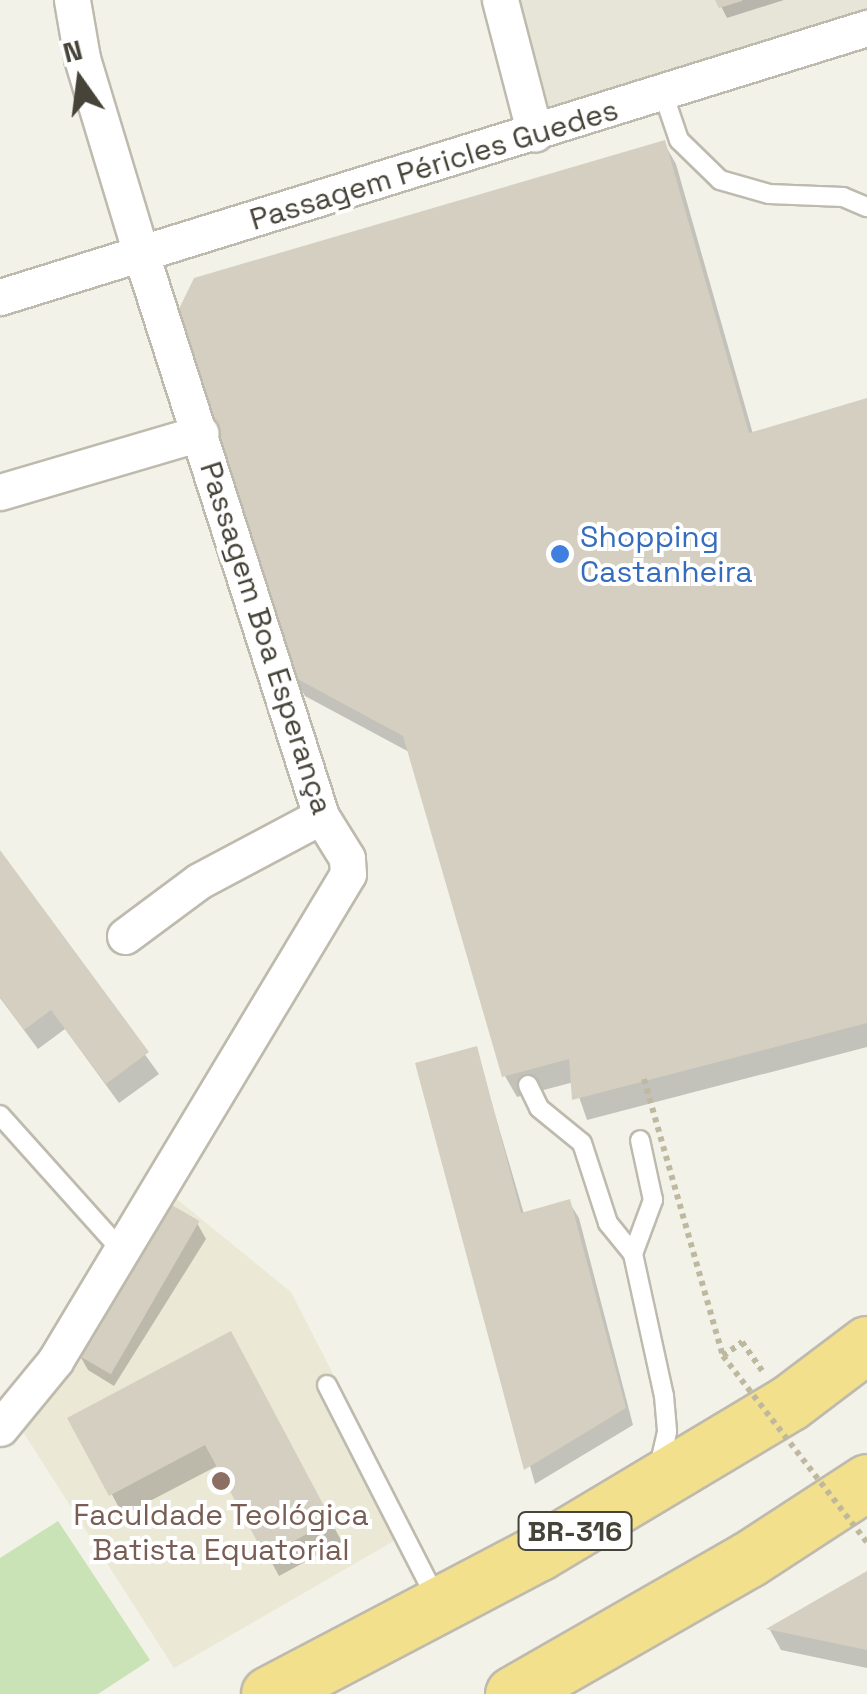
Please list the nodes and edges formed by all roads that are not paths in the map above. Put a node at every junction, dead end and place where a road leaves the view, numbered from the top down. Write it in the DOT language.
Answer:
graph roads {
  1 [pos="72,0"];
  2 [pos="500,0"];
  3 [pos="867,28"];
  4 [pos="663,93"];
  5 [pos="536,134"];
  6 [pos="867,207"];
  7 [pos="142,257"];
  8 [pos="0,297"];
  9 [pos="200,434"];
  10 [pos="0,492"];
  11 [pos="321,816"];
  12 [pos="125,936"];
  13 [pos="528,1085"];
  14 [pos="0,1115"];
  15 [pos="640,1140"];
  16 [pos="121,1250"];
  17 [pos="633,1254"];
  18 [pos="867,1344"];
  19 [pos="327,1385"];
  20 [pos="0,1428"];
  21 [pos="867,1482"];
  22 [pos="656,1484"];
  23 [pos="440,1605"];
  24 [pos="270,1694"];
  25 [pos="514,1694"];
  1 -- 7 [label="street, Passagem Boa Esperança"];
  2 -- 5 [label="street"];
  3 -- 4 [label="street, Passagem Péricles Guedes"];
  4 -- 5 [label="street, Passagem Péricles Guedes"];
  4 -- 6 [label="lane"];
  5 -- 7 [label="street, Passagem Péricles Guedes"];
  7 -- 8 [label="street, Passagem Péricles Guedes"];
  7 -- 9 [label="street, Passagem Boa Esperança"];
  9 -- 10 [label="street"];
  9 -- 11 [label="street, Passagem Boa Esperança"];
  11 -- 12 [label="street"];
  11 -- 16 [label="street, Passagem Boa Esperança"];
  13 -- 17 [label="lane"];
  14 -- 16 [label="lane"];
  15 -- 17 [label="lane"];
  16 -- 20 [label="street, Passagem Boa Esperança"];
  17 -- 22 [label="lane"];
  18 -- 22 [label="highway, BR-316"];
  19 -- 23 [label="lane"];
  21 -- 25 [label="highway"];
  22 -- 23 [label="highway, BR-316"];
  23 -- 24 [label="highway, BR-316"];
}
